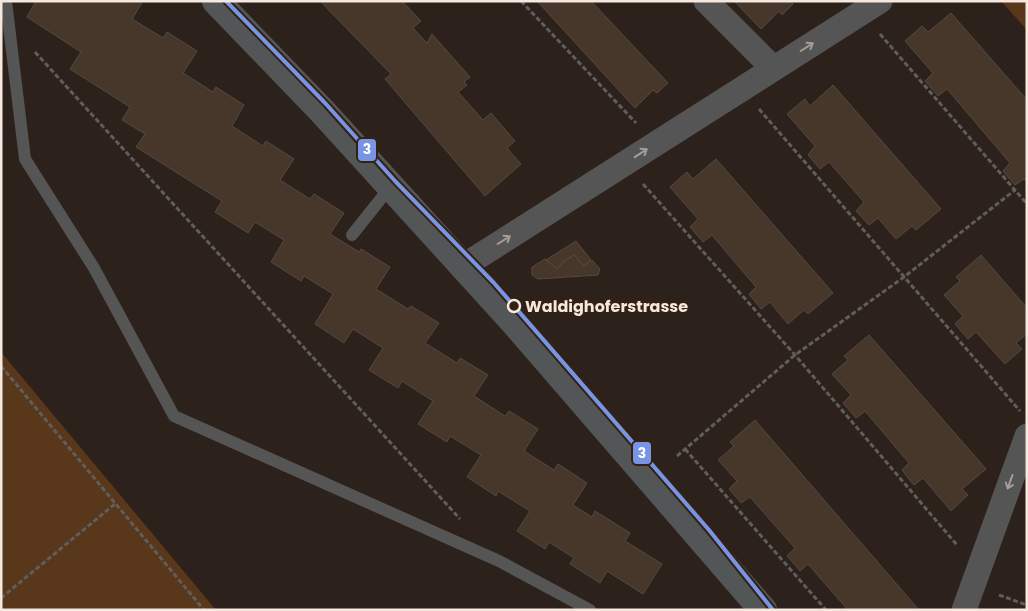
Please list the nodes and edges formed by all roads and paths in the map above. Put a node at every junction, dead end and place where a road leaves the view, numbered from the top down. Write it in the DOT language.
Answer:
graph roads {
  1 [pos="6,1"];
  2 [pos="216,1"];
  3 [pos="521,1"];
  4 [pos="706,1"];
  5 [pos="871,7"];
  6 [pos="9,24"];
  7 [pos="774,68"];
  8 [pos="742,88"];
  9 [pos="655,144"];
  10 [pos="624,164"];
  11 [pos="391,186"];
  12 [pos="1015,190"];
  13 [pos="1027,204"];
  14 [pos="352,236"];
  15 [pos="463,268"];
  16 [pos="904,277"];
  17 [pos="795,355"];
  18 [pos="1,366"];
  19 [pos="1020,411"];
  20 [pos="1027,436"];
  21 [pos="685,449"];
  22 [pos="677,456"];
  23 [pos="116,503"];
  24 [pos="466,525"];
  25 [pos="979,570"];
  26 [pos="1,598"];
  27 [pos="761,609"];
  28 [pos="204,610"];
  29 [pos="590,610"];
  30 [pos="826,610"];
  31 [pos="964,610"];
  1 -- 6 [label="lane"];
  2 -- 11 [label="main road"];
  3 -- 9 [label="path"];
  4 -- 7 [label="street"];
  7 -- 5 [label="street, one-way"];
  5 -- 12 [label="path"];
  6 -- 24 [label="path"];
  6 -- 29 [label="lane"];
  7 -- 8 [label="street"];
  8 -- 9 [label="street"];
  8 -- 16 [label="path"];
  10 -- 9 [label="street, one-way"];
  15 -- 10 [label="street, one-way"];
  10 -- 17 [label="path"];
  11 -- 14 [label="lane"];
  11 -- 15 [label="main road"];
  12 -- 13 [label="path"];
  12 -- 16 [label="path"];
  15 -- 27 [label="main road"];
  16 -- 17 [label="path"];
  16 -- 19 [label="path"];
  17 -- 21 [label="path"];
  17 -- 25 [label="path"];
  18 -- 23 [label="path"];
  20 -- 25 [label="street, one-way"];
  21 -- 22 [label="path"];
  21 -- 30 [label="path"];
  23 -- 26 [label="path"];
  23 -- 28 [label="path"];
  25 -- 31 [label="street"];
}
